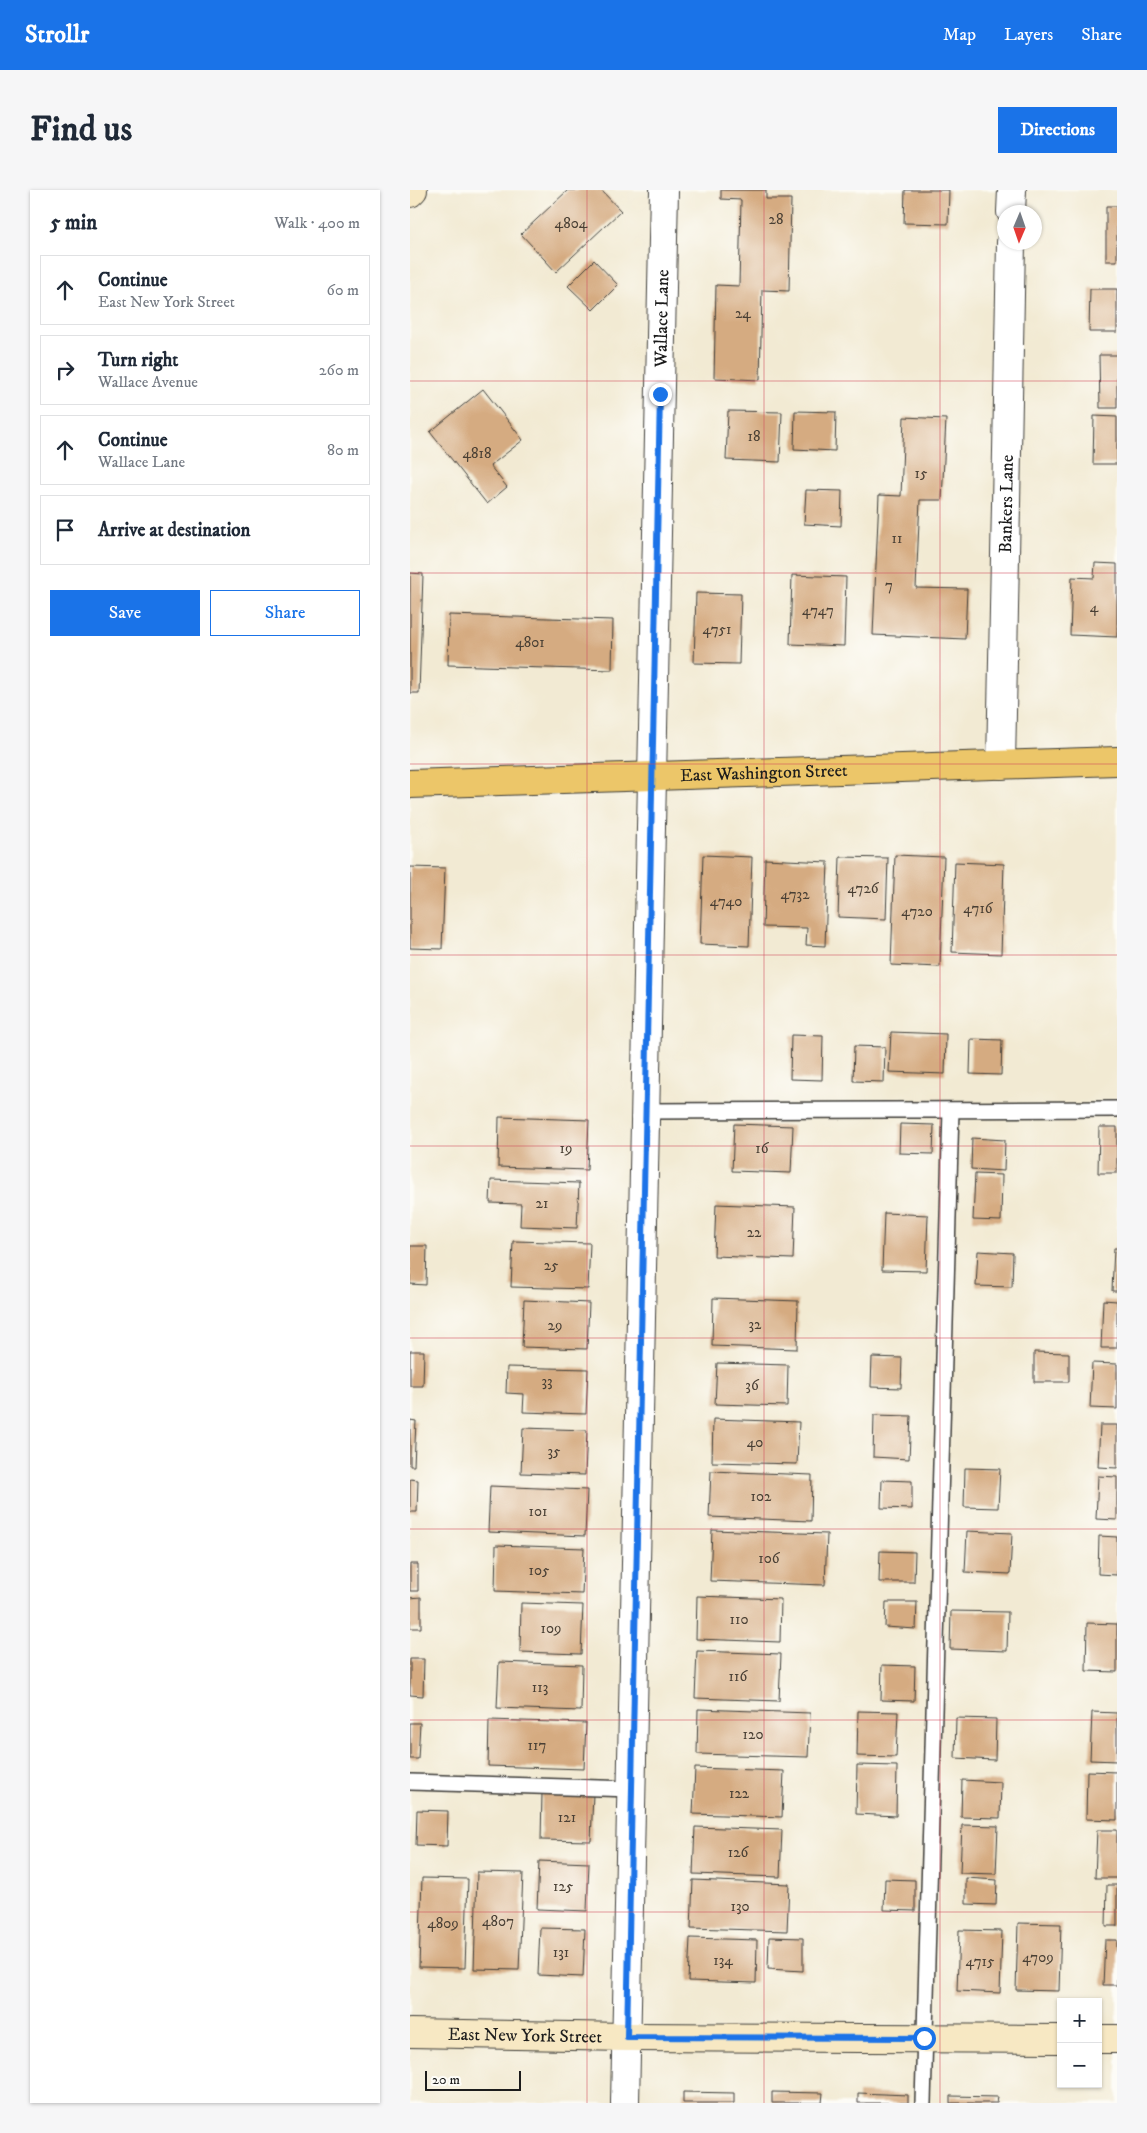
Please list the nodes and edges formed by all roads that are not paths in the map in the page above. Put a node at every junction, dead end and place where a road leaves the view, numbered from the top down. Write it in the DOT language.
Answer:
graph roads {
  1 [pos="413,190"];
  2 [pos="664,190"];
  3 [pos="1012,190"];
  4 [pos="410,193"];
  5 [pos="1012,205"];
  6 [pos="1011,250"];
  7 [pos="1117,761"];
  8 [pos="1001,765"];
  9 [pos="652,777"];
  10 [pos="410,784"];
  11 [pos="1117,1109"];
  12 [pos="951,1110"];
  13 [pos="645,1111"];
  14 [pos="410,1782"];
  15 [pos="632,1789"];
  16 [pos="410,2033"];
  17 [pos="627,2037"];
  18 [pos="924,2038"];
  19 [pos="1057,2039"];
  20 [pos="1102,2039"];
  21 [pos="1117,2039"];
  22 [pos="625,2103"];
  23 [pos="923,2103"];
  1 -- 4 [label="main road"];
  2 -- 9 [label="street, Wallace Lane"];
  3 -- 5 [label="street"];
  6 -- 8 [label="street, Bankers Lane"];
  7 -- 8 [label="main road, East Washington Street"];
  8 -- 9 [label="main road, East Washington Street"];
  9 -- 10 [label="main road, East Washington Street"];
  9 -- 13 [label="street, Wallace Lane"];
  11 -- 12 [label="lane"];
  12 -- 13 [label="lane"];
  12 -- 18 [label="lane"];
  13 -- 15 [label="street, Wallace Lane"];
  14 -- 15 [label="lane"];
  15 -- 17 [label="street, Wallace Lane"];
  16 -- 17 [label="main road, East New York Street"];
  17 -- 18 [label="main road, East New York Street"];
  17 -- 22 [label="street, Wallace Lane"];
  18 -- 19 [label="main road, East New York Street"];
  18 -- 23 [label="lane"];
  20 -- 21 [label="main road"];
}
